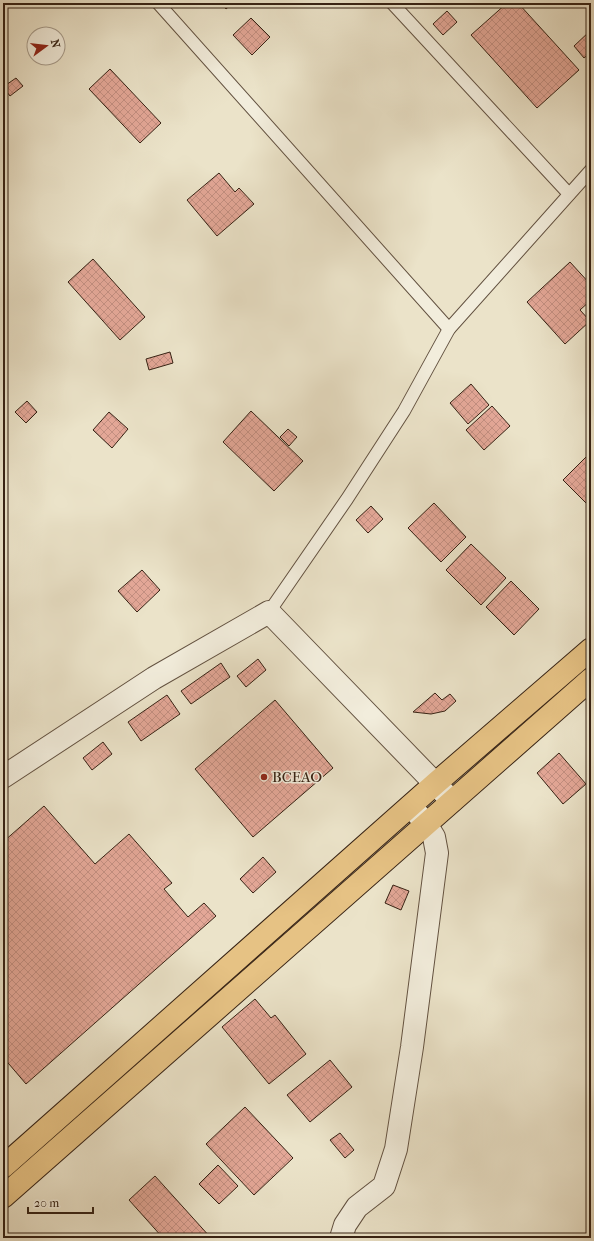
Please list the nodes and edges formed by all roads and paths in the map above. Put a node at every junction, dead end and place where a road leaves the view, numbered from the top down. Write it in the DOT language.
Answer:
graph roads {
  1 [pos="158,3"];
  2 [pos="392,3"];
  3 [pos="591,170"];
  4 [pos="569,194"];
  5 [pos="449,329"];
  6 [pos="269,612"];
  7 [pos="589,654"];
  8 [pos="591,679"];
  9 [pos="3,777"];
  10 [pos="436,783"];
  11 [pos="452,801"];
  12 [pos="411,806"];
  13 [pos="426,824"];
  14 [pos="3,1167"];
  15 [pos="3,1197"];
  16 [pos="341,1238"];
  1 -- 5 [label="lane"];
  2 -- 4 [label="lane"];
  3 -- 4 [label="lane"];
  4 -- 5 [label="lane"];
  5 -- 6 [label="lane"];
  6 -- 9 [label="street"];
  6 -- 10 [label="street"];
  7 -- 10 [label="highway"];
  8 -- 11 [label="highway"];
  10 -- 11 [label="street"];
  10 -- 12 [label="highway"];
  11 -- 13 [label="highway"];
  12 -- 13 [label="street"];
  12 -- 14 [label="highway"];
  13 -- 15 [label="highway"];
  13 -- 16 [label="street"];
}
